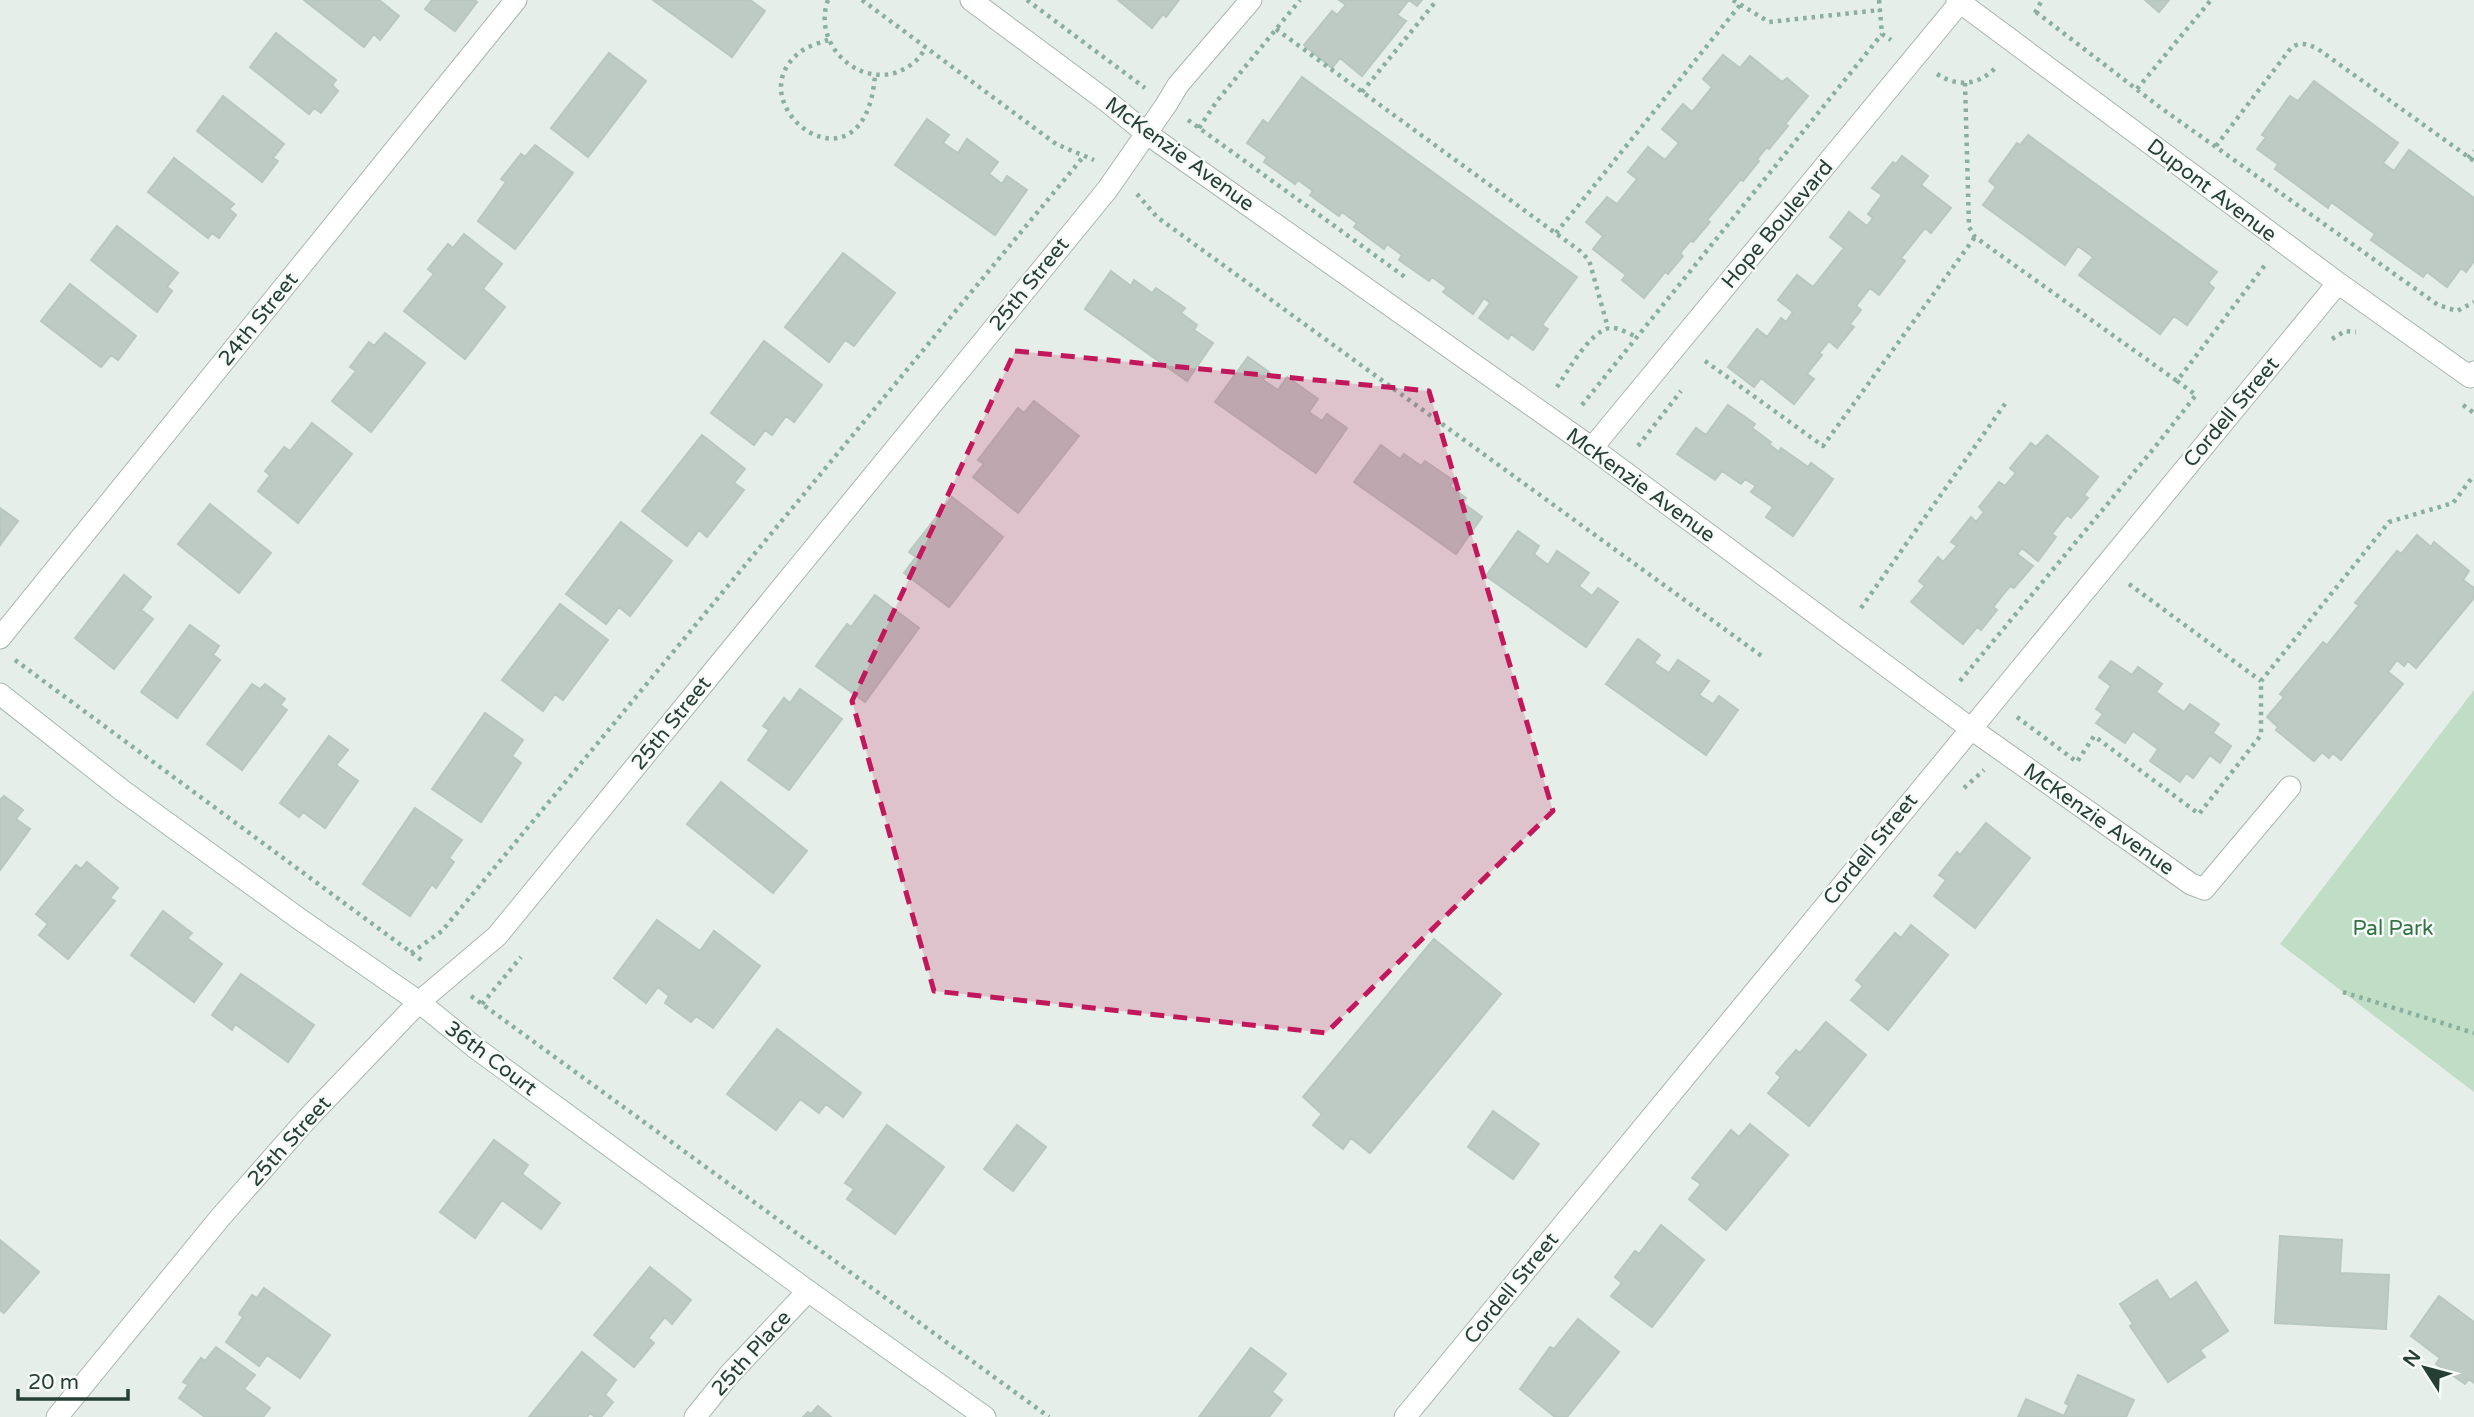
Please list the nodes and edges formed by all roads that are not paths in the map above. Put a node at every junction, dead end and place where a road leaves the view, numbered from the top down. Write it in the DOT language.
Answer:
graph roads {
  1 [pos="516,0"];
  2 [pos="971,0"];
  3 [pos="1251,0"];
  4 [pos="1960,1"];
  5 [pos="1146,134"];
  6 [pos="2338,283"];
  7 [pos="2472,374"];
  8 [pos="1592,448"];
  9 [pos="0,638"];
  10 [pos="0,694"];
  11 [pos="1970,728"];
  12 [pos="2290,787"];
  13 [pos="419,1002"];
  14 [pos="808,1291"];
  15 [pos="57,1417"];
  16 [pos="695,1417"];
  17 [pos="985,1417"];
  18 [pos="1405,1417"];
  1 -- 9 [label="street, 24th Street"];
  2 -- 5 [label="street, McKenzie Avenue"];
  3 -- 5 [label="street, 25th Street"];
  4 -- 6 [label="street, Dupont Avenue"];
  4 -- 8 [label="street, Hope Boulevard"];
  5 -- 8 [label="street, McKenzie Avenue"];
  5 -- 13 [label="street, 25th Street"];
  6 -- 7 [label="street, Dupont Avenue"];
  6 -- 11 [label="street, Cordell Street"];
  8 -- 11 [label="street, McKenzie Avenue"];
  10 -- 13 [label="street, 36th Court"];
  11 -- 12 [label="street, McKenzie Avenue"];
  11 -- 18 [label="street, Cordell Street"];
  13 -- 14 [label="street, 36th Court"];
  13 -- 15 [label="street, 25th Street"];
  14 -- 16 [label="street, 25th Place"];
  14 -- 17 [label="street, 36th Court"];
}
